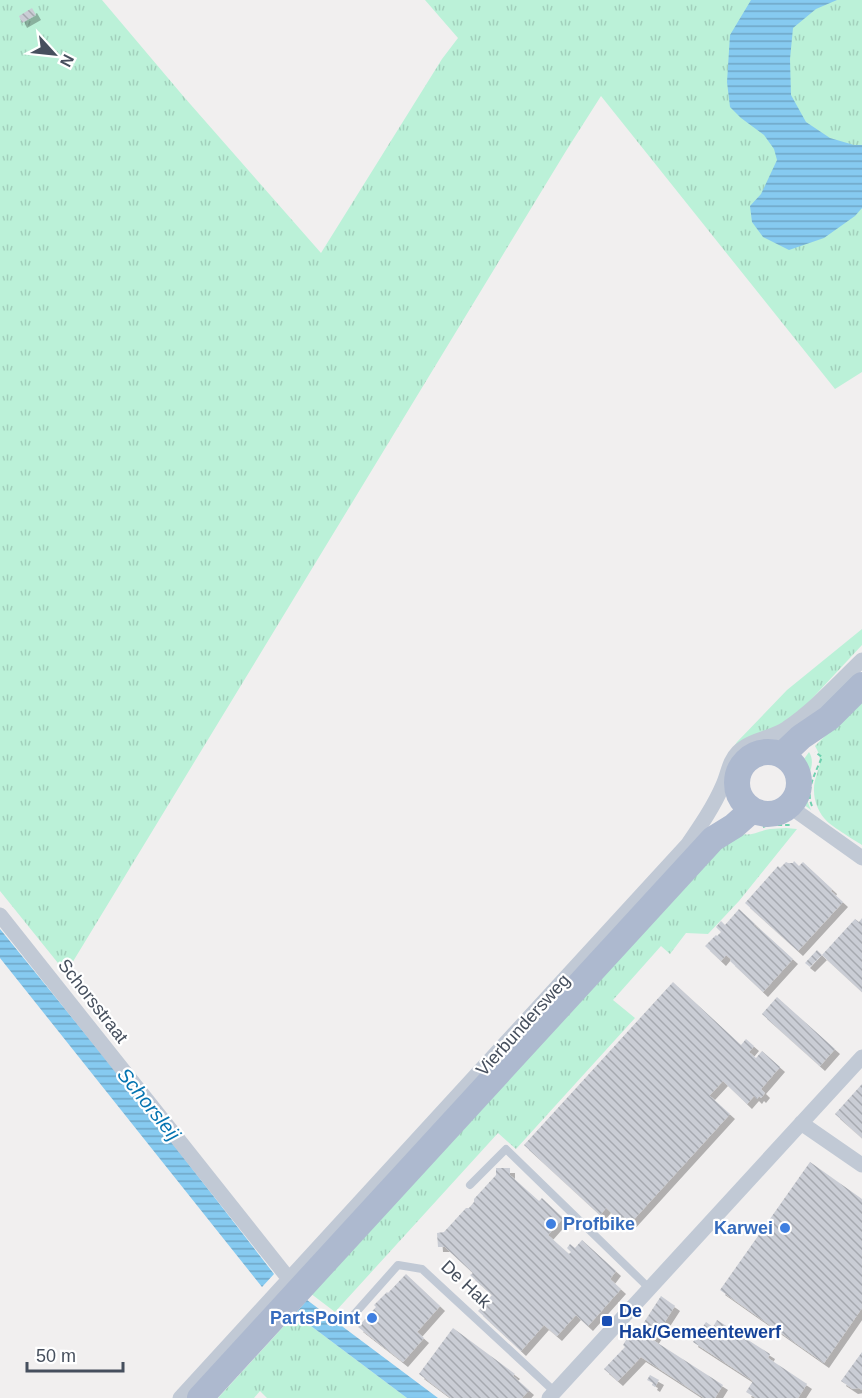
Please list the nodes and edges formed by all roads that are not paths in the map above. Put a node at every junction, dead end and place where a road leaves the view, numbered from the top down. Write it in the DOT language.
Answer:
graph roads {
  1 [pos="862,660"];
  2 [pos="862,685"];
  3 [pos="789,760"];
  4 [pos="746,803"];
  5 [pos="789,806"];
  6 [pos="862,858"];
  7 [pos="0,915"];
  8 [pos="535,1022"];
  9 [pos="862,1057"];
  10 [pos="801,1123"];
  11 [pos="862,1165"];
  12 [pos="470,1185"];
  13 [pos="289,1279"];
  14 [pos="650,1289"];
  15 [pos="350,1319"];
  16 [pos="552,1395"];
  17 [pos="180,1398"];
  18 [pos="200,1398"];
  1 -- 8 [label="street, Vierbundersweg"];
  2 -- 3 [label="main road"];
  3 -- 4 [label="main road"];
  3 -- 5 [label="main road"];
  4 -- 5 [label="main road"];
  4 -- 8 [label="main road, Vierbundersweg"];
  5 -- 6 [label="street"];
  7 -- 13 [label="street, Schorsstraat"];
  8 -- 13 [label="street, Vierbundersweg"];
  8 -- 18 [label="main road, Vierbundersweg"];
  9 -- 10 [label="street, De Hak"];
  10 -- 11 [label="street"];
  10 -- 14 [label="street, De Hak"];
  12 -- 14 [label="lane"];
  13 -- 17 [label="street, Vierbundersweg"];
  14 -- 16 [label="street, De Hak"];
  15 -- 16 [label="lane, De Hak"];
}
